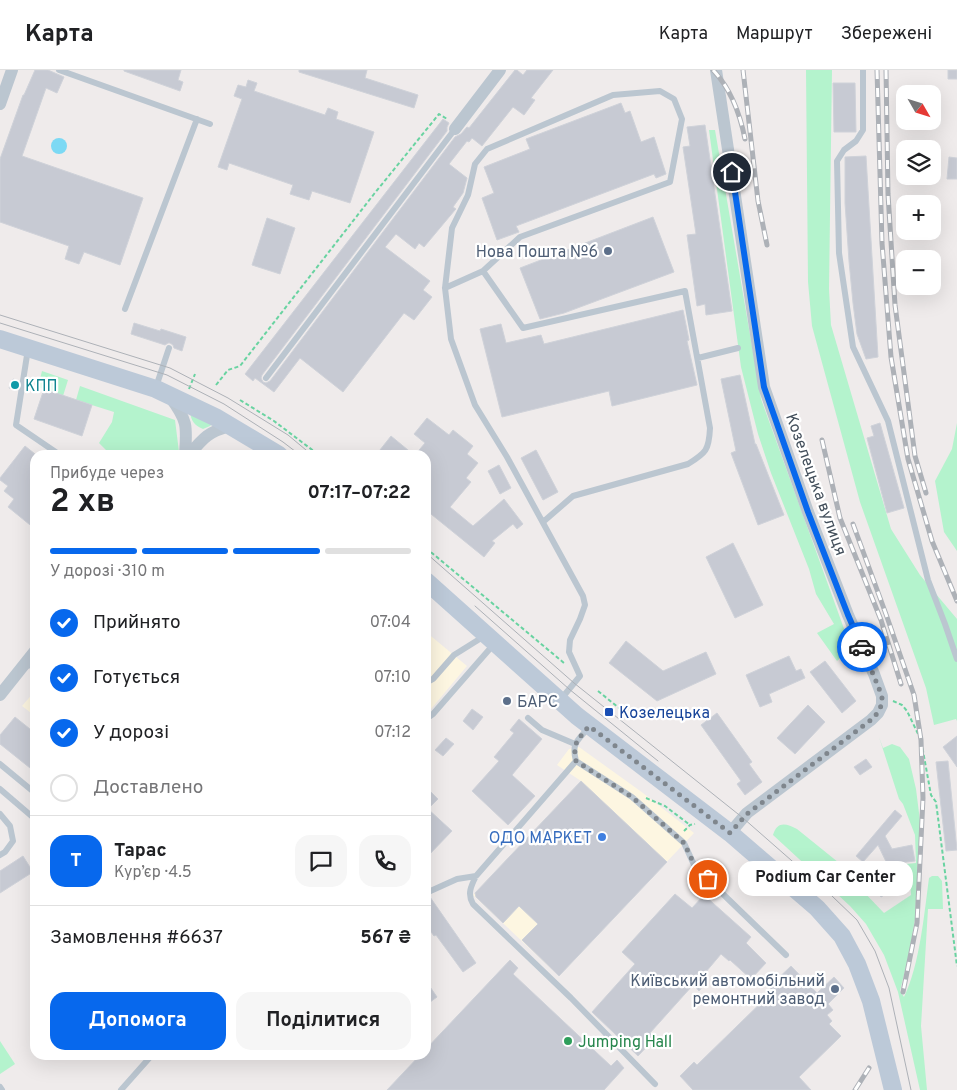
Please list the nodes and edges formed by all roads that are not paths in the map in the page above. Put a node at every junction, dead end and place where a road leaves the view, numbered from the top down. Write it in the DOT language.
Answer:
graph roads {
  1 [pos="12,70"];
  2 [pos="59,70"];
  3 [pos="500,70"];
  4 [pos="716,70"];
  5 [pos="863,70"];
  6 [pos="0,104"];
  7 [pos="197,119"];
  8 [pos="210,124"];
  9 [pos="457,127"];
  10 [pos="483,271"];
  11 [pos="446,288"];
  12 [pos="125,309"];
  13 [pos="0,339"];
  14 [pos="28,348"];
  15 [pos="169,348"];
  16 [pos="738,348"];
  17 [pos="698,358"];
  18 [pos="266,378"];
  19 [pos="162,392"];
  20 [pos="231,426"];
  21 [pos="53,450"];
  22 [pos="187,450"];
  23 [pos="192,450"];
  24 [pos="272,450"];
  25 [pos="543,522"];
  26 [pos="431,585"];
  27 [pos="491,638"];
  28 [pos="957,659"];
  29 [pos="30,666"];
  30 [pos="431,680"];
  31 [pos="0,696"];
  32 [pos="560,700"];
  33 [pos="431,716"];
  34 [pos="528,718"];
  35 [pos="589,726"];
  36 [pos="575,744"];
  37 [pos="576,761"];
  38 [pos="0,764"];
  39 [pos="0,789"];
  40 [pos="30,789"];
  41 [pos="0,814"];
  42 [pos="30,815"];
  43 [pos="730,833"];
  44 [pos="0,855"];
  45 [pos="476,876"];
  46 [pos="431,891"];
  47 [pos="786,954"];
  48 [pos="148,1060"];
  49 [pos="656,1084"];
  50 [pos="121,1090"];
  51 [pos="893,1090"];
  1 -- 6 [label="street"];
  2 -- 7 [label="lane"];
  3 -- 9 [label="street"];
  4 -- 43 [label="street, Козелецька вулиця"];
  5 -- 28 [label="lane"];
  7 -- 8 [label="lane"];
  7 -- 12 [label="lane"];
  9 -- 18 [label="lane"];
  10 -- 11 [label="lane"];
  10 -- 11 [label="lane"];
  10 -- 17 [label="lane"];
  11 -- 25 [label="lane"];
  13 -- 14 [label="main road"];
  14 -- 19 [label="main road"];
  14 -- 21 [label="lane"];
  15 -- 19 [label="lane"];
  16 -- 17 [label="lane"];
  17 -- 25 [label="lane"];
  19 -- 20 [label="main road"];
  19 -- 22 [label="street"];
  20 -- 23 [label="street"];
  20 -- 24 [label="main road"];
  25 -- 32 [label="lane"];
  26 -- 27 [label="main road"];
  27 -- 30 [label="lane"];
  27 -- 32 [label="main road"];
  27 -- 33 [label="lane"];
  29 -- 31 [label="street"];
  32 -- 35 [label="main road"];
  34 -- 36 [label="lane"];
  35 -- 36 [label="lane"];
  35 -- 43 [label="main road"];
  36 -- 37 [label="lane"];
  37 -- 45 [label="lane"];
  37 -- 47 [label="lane"];
  38 -- 40 [label="lane"];
  39 -- 42 [label="lane"];
  41 -- 44 [label="lane"];
  43 -- 51 [label="main road"];
  45 -- 46 [label="lane"];
  45 -- 49 [label="lane"];
  48 -- 50 [label="lane"];
}
